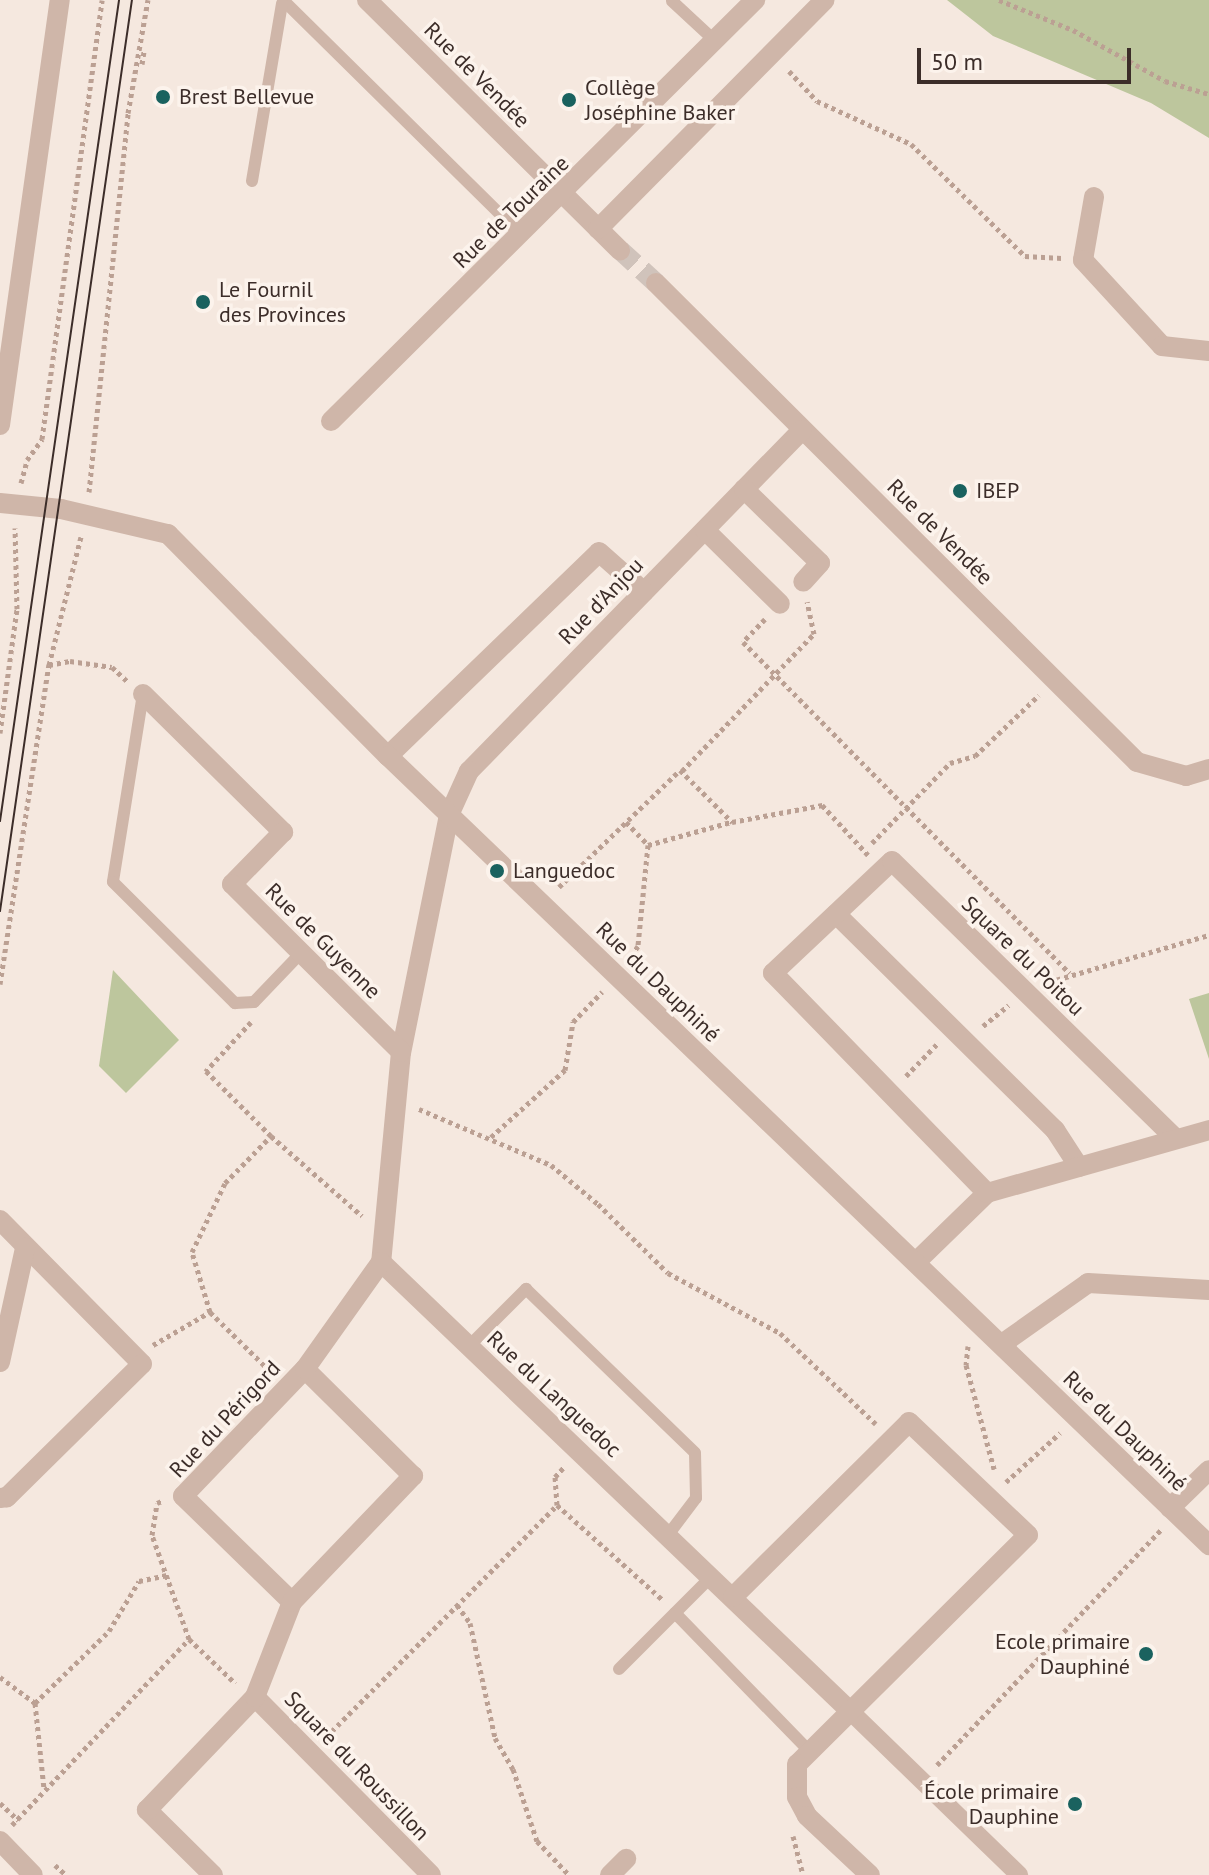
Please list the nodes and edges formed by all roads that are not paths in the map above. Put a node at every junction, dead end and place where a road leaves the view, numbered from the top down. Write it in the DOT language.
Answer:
graph roads {
  1 [pos="60,0"];
  2 [pos="367,0"];
  3 [pos="755,0"];
  4 [pos="825,0"];
  5 [pos="672,1"];
  6 [pos="282,2"];
  7 [pos="715,41"];
  8 [pos="252,181"];
  9 [pos="563,194"];
  10 [pos="1094,197"];
  11 [pos="598,229"];
  12 [pos="521,235"];
  13 [pos="620,250"];
  14 [pos="656,283"];
  15 [pos="1209,351"];
  16 [pos="331,421"];
  17 [pos="0,425"];
  18 [pos="802,430"];
  19 [pos="744,489"];
  20 [pos="0,503"];
  21 [pos="705,530"];
  22 [pos="803,582"];
  23 [pos="644,592"];
  24 [pos="780,604"];
  25 [pos="143,694"];
  26 [pos="388,756"];
  27 [pos="1209,769"];
  28 [pos="449,815"];
  29 [pos="836,914"];
  30 [pos="301,953"];
  31 [pos="401,1052"];
  32 [pos="1209,1130"];
  33 [pos="1176,1139"];
  34 [pos="1079,1167"];
  35 [pos="987,1193"];
  36 [pos="0,1220"];
  37 [pos="25,1248"];
  38 [pos="381,1262"];
  39 [pos="916,1262"];
  40 [pos="1209,1290"];
  41 [pos="1002,1344"];
  42 [pos="469,1346"];
  43 [pos="0,1362"];
  44 [pos="305,1369"];
  45 [pos="1209,1470"];
  46 [pos="0,1498"];
  47 [pos="1170,1508"];
  48 [pos="668,1535"];
  49 [pos="1209,1545"];
  50 [pos="711,1577"];
  51 [pos="733,1597"];
  52 [pos="292,1602"];
  53 [pos="675,1613"];
  54 [pos="619,1669"];
  55 [pos="255,1697"];
  56 [pos="849,1710"];
  57 [pos="809,1751"];
  58 [pos="5,1834"];
  59 [pos="626,1859"];
  60 [pos="33,1875"];
  61 [pos="213,1875"];
  62 [pos="431,1875"];
  63 [pos="610,1875"];
  64 [pos="870,1875"];
  65 [pos="1019,1875"];
  1 -- 17 [label="street"];
  2 -- 9 [label="street, Rue de Vendée"];
  3 -- 7 [label="street, Rue de Touraine"];
  4 -- 11 [label="street"];
  5 -- 7 [label="lane"];
  6 -- 8 [label="lane"];
  6 -- 12 [label="lane"];
  7 -- 9 [label="street, Rue de Touraine"];
  9 -- 11 [label="street, Rue de Vendée"];
  9 -- 12 [label="street, Rue de Touraine"];
  10 -- 15 [label="street"];
  11 -- 13 [label="street, Rue de Vendée"];
  12 -- 16 [label="street, Rue de Touraine"];
  14 -- 18 [label="street, Rue de Vendée"];
  18 -- 19 [label="street, Rue d'Anjou"];
  18 -- 27 [label="street, Rue de Vendée"];
  19 -- 21 [label="street, Rue d'Anjou"];
  19 -- 22 [label="street"];
  20 -- 26 [label="street, Rue du Dauphiné"];
  21 -- 23 [label="street, Rue d'Anjou"];
  21 -- 24 [label="street"];
  23 -- 26 [label="street"];
  23 -- 28 [label="street, Rue d'Anjou"];
  25 -- 30 [label="street, Rue de Guyenne"];
  25 -- 30 [label="lane"];
  26 -- 28 [label="street, Rue du Dauphiné"];
  28 -- 31 [label="street"];
  28 -- 39 [label="street, Rue du Dauphiné"];
  29 -- 33 [label="street, Square du Poitou"];
  29 -- 34 [label="street"];
  29 -- 35 [label="street"];
  30 -- 31 [label="street, Rue de Guyenne"];
  31 -- 38 [label="street"];
  32 -- 33 [label="street"];
  33 -- 34 [label="street"];
  34 -- 35 [label="street"];
  35 -- 39 [label="street"];
  36 -- 37 [label="street"];
  37 -- 43 [label="street"];
  37 -- 46 [label="street"];
  38 -- 42 [label="street, Rue du Languedoc"];
  38 -- 44 [label="street, Rue du Périgord"];
  39 -- 41 [label="street, Rue du Dauphiné"];
  40 -- 41 [label="street"];
  41 -- 47 [label="street, Rue du Dauphiné"];
  42 -- 48 [label="street, Rue du Languedoc"];
  42 -- 48 [label="lane"];
  44 -- 52 [label="street, Rue du Périgord"];
  44 -- 52 [label="street, Rue du Périgord"];
  45 -- 47 [label="street"];
  47 -- 49 [label="street, Rue du Dauphiné"];
  48 -- 50 [label="street, Rue du Languedoc"];
  50 -- 51 [label="street, Rue du Languedoc"];
  50 -- 53 [label="lane"];
  51 -- 56 [label="street, Rue du Languedoc"];
  51 -- 56 [label="street"];
  52 -- 55 [label="street, Rue du Périgord"];
  53 -- 54 [label="lane"];
  53 -- 57 [label="lane"];
  55 -- 61 [label="street, Square du Roussillon"];
  55 -- 62 [label="street, Square du Roussillon"];
  56 -- 57 [label="street"];
  56 -- 65 [label="street, Rue du Languedoc"];
  57 -- 64 [label="street"];
  58 -- 60 [label="street"];
  59 -- 63 [label="street"];
}
